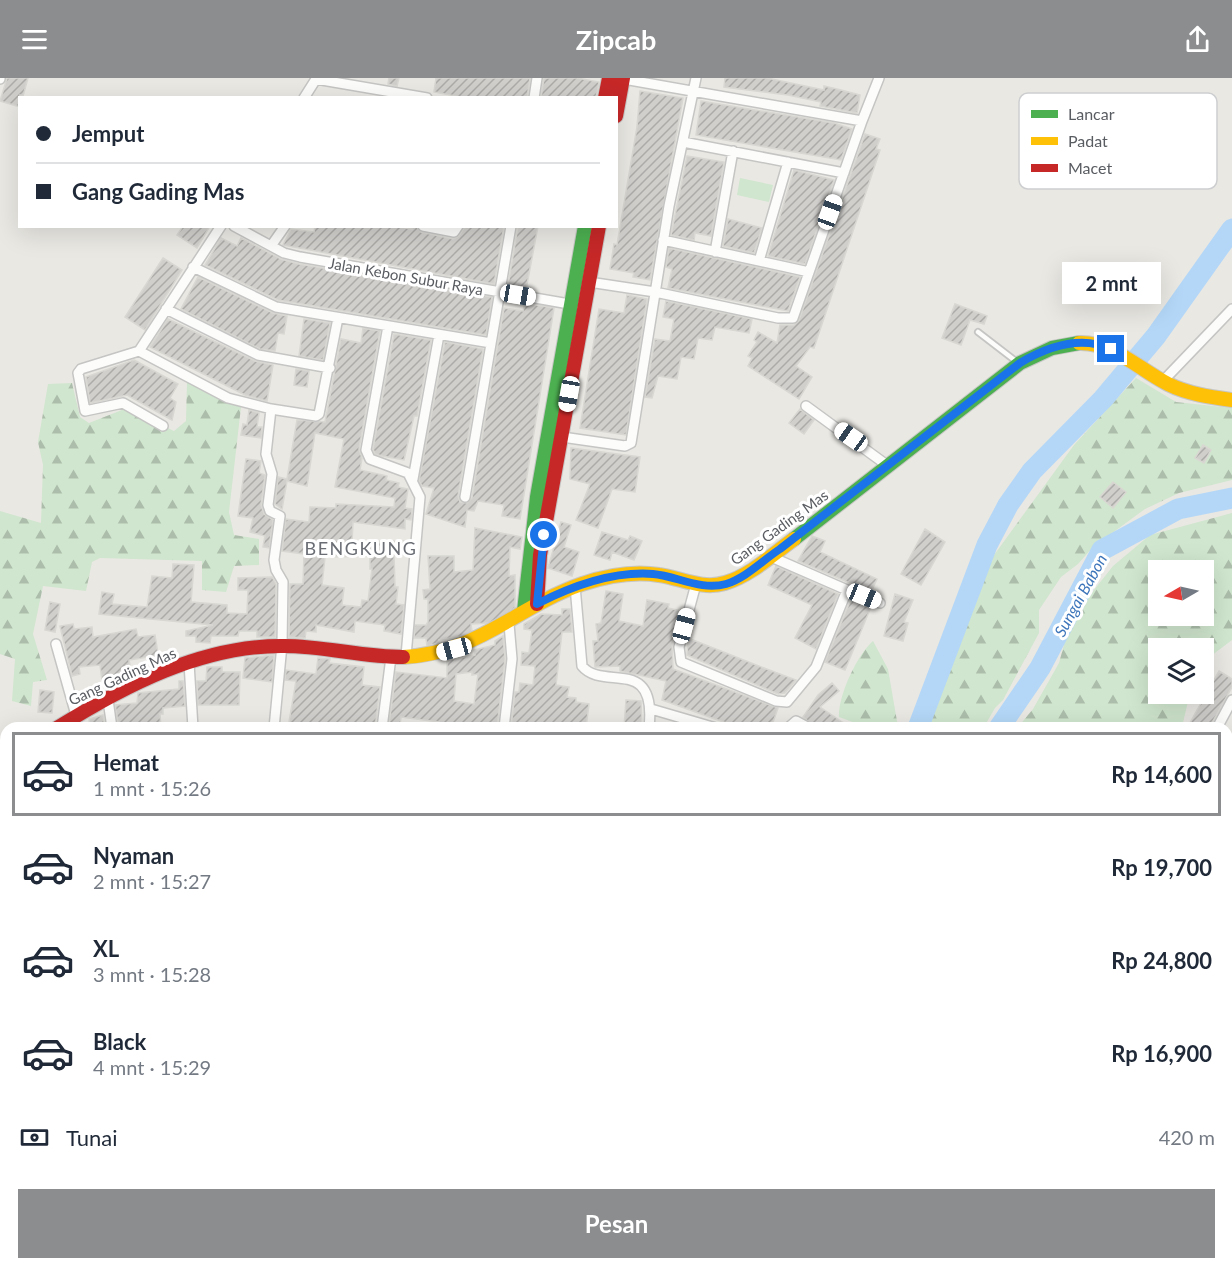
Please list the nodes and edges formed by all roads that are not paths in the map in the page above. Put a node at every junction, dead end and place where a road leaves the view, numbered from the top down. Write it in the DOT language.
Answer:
graph roads {
  1 [pos="537,78"];
  2 [pos="609,78"];
  3 [pos="618,78"];
  4 [pos="623,78"];
  5 [pos="696,78"];
  6 [pos="879,78"];
  7 [pos="316,79"];
  8 [pos="694,91"];
  9 [pos="305,96"];
  10 [pos="415,96"];
  11 [pos="534,96"];
  12 [pos="605,96"];
  13 [pos="618,105"];
  14 [pos="862,121"];
  15 [pos="683,142"];
  16 [pos="733,151"];
  17 [pos="788,162"];
  18 [pos="844,173"];
  19 [pos="220,228"];
  20 [pos="238,228"];
  21 [pos="284,228"];
  22 [pos="433,228"];
  23 [pos="457,228"];
  24 [pos="511,228"];
  25 [pos="585,228"];
  26 [pos="598,228"];
  27 [pos="663,240"];
  28 [pos="271,246"];
  29 [pos="715,252"];
  30 [pos="759,261"];
  31 [pos="194,267"];
  32 [pos="809,272"];
  33 [pos="589,282"];
  34 [pos="500,292"];
  35 [pos="655,292"];
  36 [pos="577,305"];
  37 [pos="166,309"];
  38 [pos="1232,309"];
  39 [pos="339,318"];
  40 [pos="388,326"];
  41 [pos="978,332"];
  42 [pos="439,334"];
  43 [pos="491,343"];
  44 [pos="139,351"];
  45 [pos="1020,363"];
  46 [pos="330,368"];
  47 [pos="1162,381"];
  48 [pos="1232,400"];
  49 [pos="807,406"];
  50 [pos="271,409"];
  51 [pos="164,426"];
  52 [pos="562,437"];
  53 [pos="888,466"];
  54 [pos="413,478"];
  55 [pos="465,497"];
  56 [pos="769,556"];
  57 [pos="696,584"];
  58 [pos="575,586"];
  59 [pos="847,590"];
  60 [pos="880,603"];
  61 [pos="537,604"];
  62 [pos="524,611"];
  63 [pos="508,624"];
  64 [pos="56,644"];
  65 [pos="282,645"];
  66 [pos="406,656"];
  67 [pos="391,657"];
  68 [pos="189,663"];
  69 [pos="108,700"];
  70 [pos="1232,700"];
  71 [pos="651,709"];
  72 [pos="76,715"];
  73 [pos="66,722"];
  74 [pos="111,722"];
  75 [pos="193,722"];
  76 [pos="275,722"];
  77 [pos="383,722"];
  78 [pos="505,722"];
  79 [pos="650,722"];
  80 [pos="689,722"];
  81 [pos="1220,722"];
  1 -- 11 [label="street"];
  2 -- 12 [label="street"];
  3 -- 4 [label="street"];
  4 -- 8 [label="street"];
  4 -- 13 [label="street"];
  5 -- 8 [label="street"];
  6 -- 14 [label="street"];
  7 -- 9 [label="street"];
  7 -- 10 [label="street"];
  8 -- 14 [label="street"];
  8 -- 15 [label="street"];
  14 -- 18 [label="street"];
  15 -- 16 [label="street"];
  15 -- 27 [label="street"];
  16 -- 17 [label="street"];
  16 -- 29 [label="street"];
  17 -- 18 [label="street"];
  17 -- 30 [label="street"];
  18 -- 32 [label="street"];
  19 -- 31 [label="street"];
  20 -- 28 [label="street, Jalan Kebon Subur Raya"];
  21 -- 28 [label="street"];
  22 -- 23 [label="street"];
  24 -- 34 [label="street"];
  25 -- 36 [label="street"];
  26 -- 33 [label="street"];
  27 -- 29 [label="street"];
  27 -- 35 [label="street"];
  28 -- 34 [label="street, Jalan Kebon Subur Raya"];
  29 -- 30 [label="street"];
  30 -- 32 [label="street"];
  31 -- 37 [label="street"];
  31 -- 39 [label="street"];
  32 -- 35 [label="street"];
  33 -- 35 [label="street"];
  33 -- 36 [label="street"];
  34 -- 36 [label="street, Jalan Kebon Subur Raya"];
  34 -- 43 [label="street"];
  35 -- 52 [label="street"];
  36 -- 52 [label="street"];
  36 -- 62 [label="street"];
  37 -- 44 [label="street"];
  37 -- 46 [label="street"];
  38 -- 47 [label="street"];
  39 -- 40 [label="street"];
  39 -- 46 [label="street"];
  40 -- 42 [label="street"];
  40 -- 54 [label="street"];
  41 -- 45 [label="lane"];
  42 -- 43 [label="street"];
  42 -- 54 [label="street"];
  43 -- 55 [label="street"];
  44 -- 50 [label="street"];
  44 -- 51 [label="street"];
  45 -- 47 [label="street, Gang Gading Mas"];
  45 -- 53 [label="street, Gang Gading Mas"];
  46 -- 50 [label="street"];
  47 -- 48 [label="street"];
  49 -- 53 [label="street"];
  50 -- 65 [label="street"];
  52 -- 61 [label="street"];
  53 -- 56 [label="street, Gang Gading Mas"];
  54 -- 66 [label="street"];
  56 -- 57 [label="street, Gang Gading Mas"];
  56 -- 59 [label="street"];
  57 -- 58 [label="street, Gang Gading Mas"];
  57 -- 59 [label="street"];
  58 -- 61 [label="street, Gang Gading Mas"];
  58 -- 71 [label="street"];
  59 -- 60 [label="street"];
  61 -- 62 [label="street, Gang Gading Mas"];
  62 -- 63 [label="street, Gang Gading Mas"];
  63 -- 66 [label="street, Gang Gading Mas"];
  63 -- 78 [label="street"];
  64 -- 72 [label="street"];
  65 -- 67 [label="street, Gang Gading Mas"];
  65 -- 68 [label="street, Gang Gading Mas"];
  65 -- 76 [label="street"];
  66 -- 67 [label="street, Gang Gading Mas"];
  67 -- 77 [label="street"];
  68 -- 69 [label="street, Gang Gading Mas"];
  68 -- 75 [label="street"];
  69 -- 72 [label="street, Gang Gading Mas"];
  69 -- 74 [label="street"];
  70 -- 81 [label="street"];
  71 -- 79 [label="street"];
  71 -- 80 [label="street"];
  72 -- 73 [label="street, Gang Gading Mas"];
}
